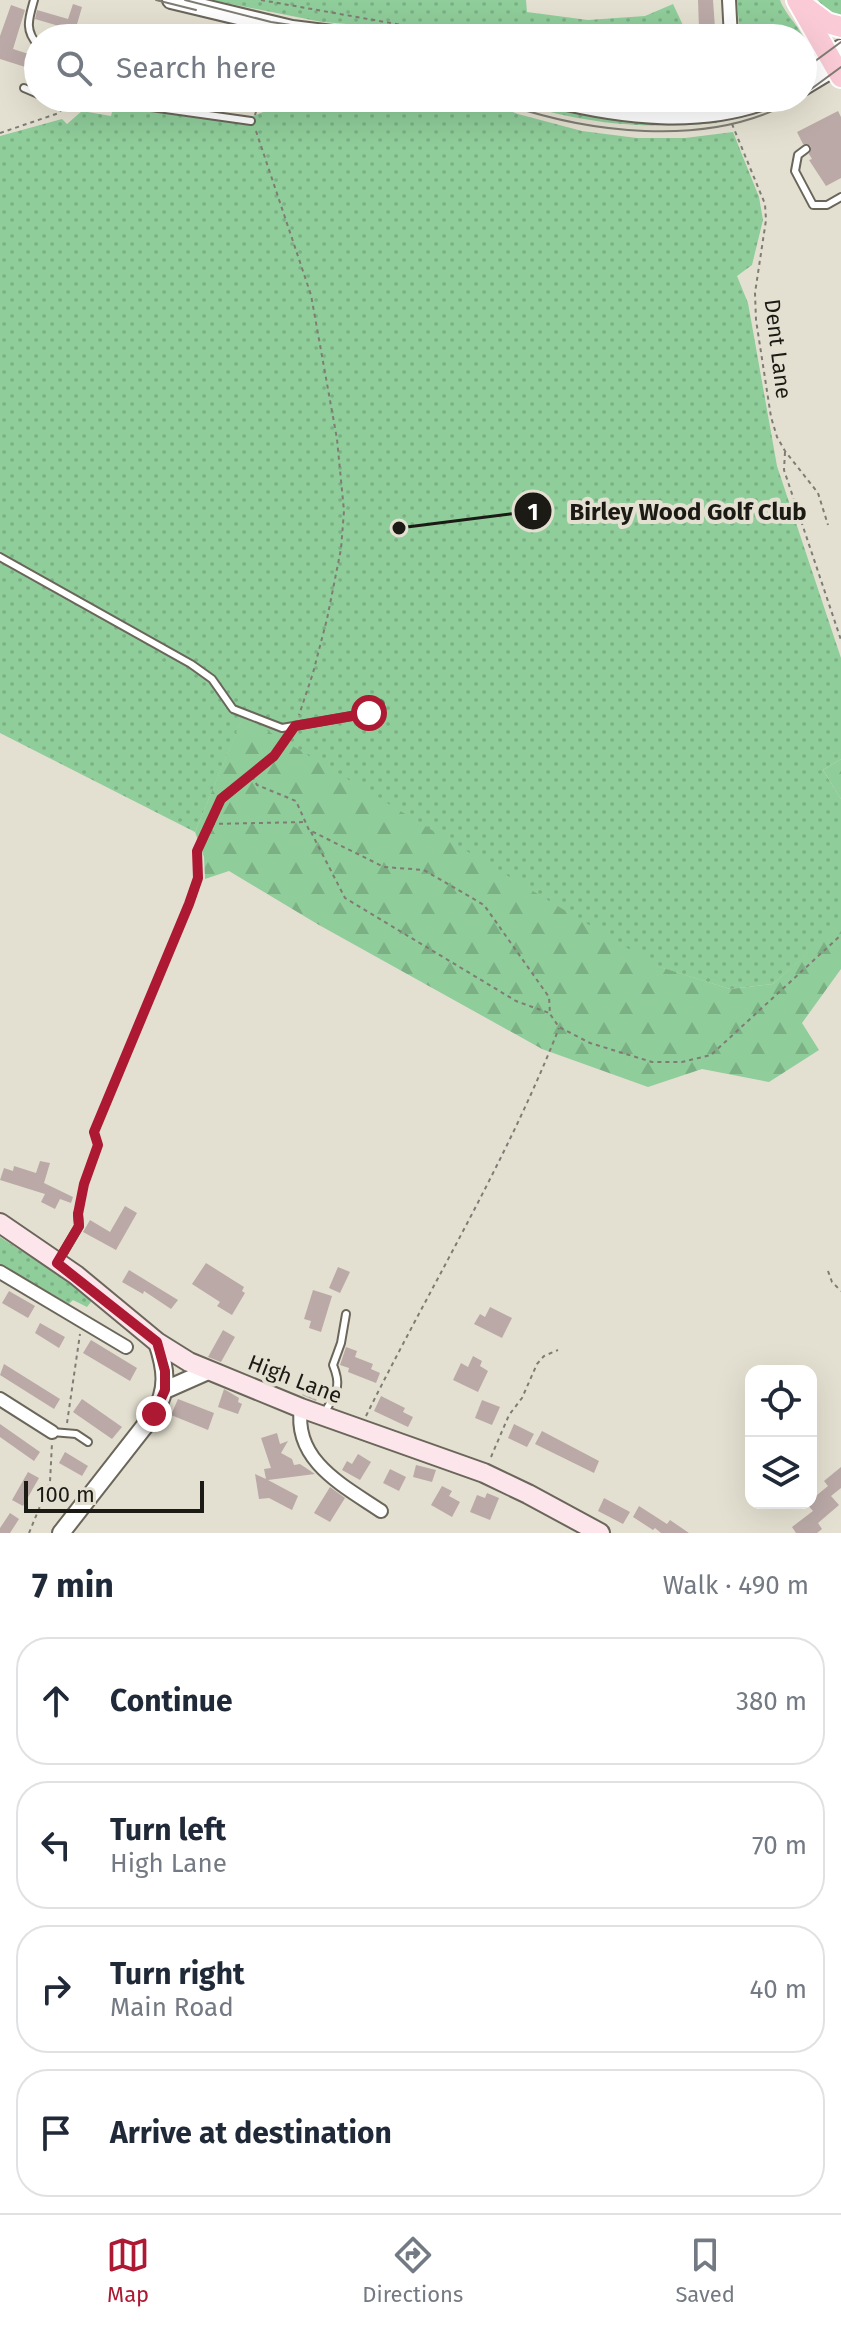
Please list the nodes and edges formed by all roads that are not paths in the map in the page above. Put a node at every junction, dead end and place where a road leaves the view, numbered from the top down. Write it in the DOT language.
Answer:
graph roads {
  1 [pos="34,0"];
  2 [pos="171,0"];
  3 [pos="729,0"];
  4 [pos="798,0"];
  5 [pos="27,24"];
  6 [pos="271,24"];
  7 [pos="730,24"];
  8 [pos="813,24"];
  9 [pos="841,27"];
  10 [pos="817,30"];
  11 [pos="838,63"];
  12 [pos="817,70"];
  13 [pos="817,77"];
  14 [pos="187,112"];
  15 [pos="625,112"];
  16 [pos="729,112"];
  17 [pos="251,121"];
  18 [pos="806,149"];
  19 [pos="841,197"];
  20 [pos="0,557"];
  21 [pos="380,704"];
  22 [pos="78,1214"];
  23 [pos="0,1223"];
  24 [pos="57,1263"];
  25 [pos="0,1272"];
  26 [pos="346,1314"];
  27 [pos="157,1342"];
  28 [pos="126,1347"];
  29 [pos="208,1371"];
  30 [pos="165,1390"];
  31 [pos="0,1399"];
  32 [pos="301,1408"];
  33 [pos="323,1416"];
  34 [pos="52,1432"];
  35 [pos="88,1442"];
  36 [pos="381,1511"];
  37 [pos="61,1533"];
  38 [pos="600,1533"];
  1 -- 5 [label="lane"];
  2 -- 6 [label="street"];
  3 -- 7 [label="street"];
  4 -- 8 [label="main road"];
  4 -- 9 [label="main road"];
  10 -- 11 [label="main road"];
  11 -- 12 [label="street"];
  11 -- 13 [label="street"];
  14 -- 17 [label="lane"];
  15 -- 16 [label="street"];
  18 -- 19 [label="lane"];
  20 -- 21 [label="lane"];
  22 -- 24 [label="lane"];
  23 -- 24 [label="main road, High Lane"];
  24 -- 27 [label="main road, High Lane"];
  25 -- 28 [label="street"];
  26 -- 33 [label="lane"];
  27 -- 29 [label="main road, High Lane"];
  27 -- 30 [label="street"];
  29 -- 30 [label="street"];
  29 -- 32 [label="main road, High Lane"];
  30 -- 37 [label="street"];
  31 -- 34 [label="street"];
  32 -- 33 [label="main road, High Lane"];
  32 -- 36 [label="street"];
  33 -- 38 [label="main road, High Lane"];
  34 -- 35 [label="lane"];
}
